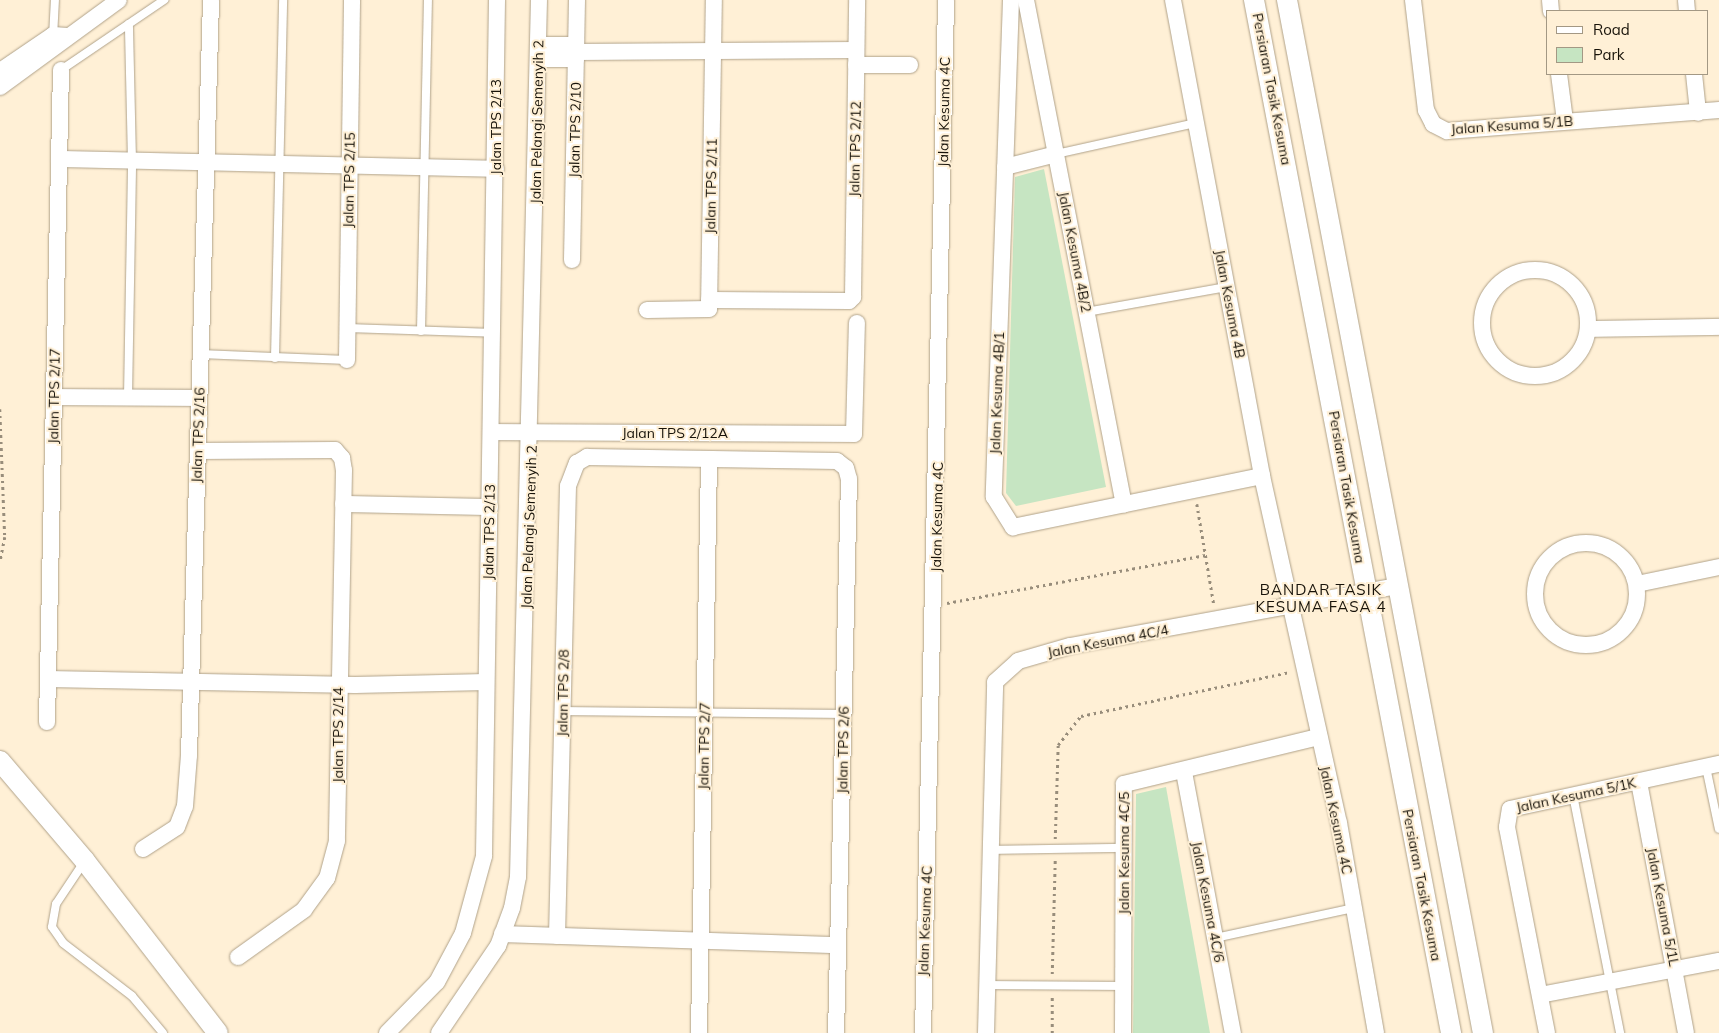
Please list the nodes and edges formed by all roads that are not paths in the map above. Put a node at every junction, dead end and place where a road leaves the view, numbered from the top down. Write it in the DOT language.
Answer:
graph roads {
  1 [pos="55,0"];
  2 [pos="119,0"];
  3 [pos="164,0"];
  4 [pos="210,0"];
  5 [pos="283,0"];
  6 [pos="352,0"];
  7 [pos="428,0"];
  8 [pos="497,0"];
  9 [pos="539,0"];
  10 [pos="577,0"];
  11 [pos="714,0"];
  12 [pos="857,0"];
  13 [pos="946,0"];
  14 [pos="1010,0"];
  15 [pos="1026,0"];
  16 [pos="1173,0"];
  17 [pos="1254,0"];
  18 [pos="1287,0"];
  19 [pos="1413,0"];
  20 [pos="129,24"];
  21 [pos="59,40"];
  22 [pos="713,51"];
  23 [pos="538,52"];
  24 [pos="576,52"];
  25 [pos="856,57"];
  26 [pos="910,66"];
  27 [pos="61,70"];
  28 [pos="0,71"];
  29 [pos="1559,75"];
  30 [pos="1694,75"];
  31 [pos="0,87"];
  32 [pos="1719,110"];
  33 [pos="1698,113"];
  34 [pos="1565,121"];
  35 [pos="1196,123"];
  36 [pos="1056,154"];
  37 [pos="59,159"];
  38 [pos="132,160"];
  39 [pos="206,162"];
  40 [pos="280,164"];
  41 [pos="349,166"];
  42 [pos="1005,167"];
  43 [pos="424,168"];
  44 [pos="496,169"];
  45 [pos="572,260"];
  46 [pos="1227,287"];
  47 [pos="709,300"];
  48 [pos="647,310"];
  49 [pos="1086,312"];
  50 [pos="857,323"];
  51 [pos="1719,327"];
  52 [pos="347,328"];
  53 [pos="1589,328"];
  54 [pos="421,331"];
  55 [pos="494,333"];
  56 [pos="200,354"];
  57 [pos="275,358"];
  58 [pos="347,360"];
  59 [pos="54,397"];
  60 [pos="128,397"];
  61 [pos="199,398"];
  62 [pos="491,432"];
  63 [pos="532,432"];
  64 [pos="198,451"];
  65 [pos="709,459"];
  66 [pos="1262,476"];
  67 [pos="343,504"];
  68 [pos="1124,505"];
  69 [pos="490,507"];
  70 [pos="1719,567"];
  71 [pos="1637,584"];
  72 [pos="1397,586"];
  73 [pos="1366,592"];
  74 [pos="1294,607"];
  75 [pos="48,679"];
  76 [pos="191,682"];
  77 [pos="486,682"];
  78 [pos="339,685"];
  79 [pos="562,711"];
  80 [pos="704,713"];
  81 [pos="843,714"];
  82 [pos="47,722"];
  83 [pos="1319,737"];
  84 [pos="0,761"];
  85 [pos="1713,765"];
  86 [pos="1184,772"];
  87 [pos="1639,782"];
  88 [pos="1573,794"];
  89 [pos="1719,829"];
  90 [pos="1124,848"];
  91 [pos="143,849"];
  92 [pos="990,850"];
  93 [pos="85,861"];
  94 [pos="1354,908"];
  95 [pos="502,934"];
  96 [pos="557,936"];
  97 [pos="1215,938"];
  98 [pos="700,940"];
  99 [pos="838,945"];
  100 [pos="238,957"];
  101 [pos="1719,962"];
  102 [pos="1674,970"];
  103 [pos="1610,982"];
  104 [pos="986,985"];
  105 [pos="1123,986"];
  106 [pos="1540,995"];
  107 [pos="163,1033"];
  108 [pos="218,1033"];
  109 [pos="387,1033"];
  110 [pos="439,1033"];
  111 [pos="699,1033"];
  112 [pos="836,1033"];
  113 [pos="923,1033"];
  114 [pos="986,1033"];
  115 [pos="1123,1033"];
  116 [pos="1233,1033"];
  117 [pos="1376,1033"];
  118 [pos="1450,1033"];
  119 [pos="1484,1033"];
  120 [pos="1547,1033"];
  121 [pos="1620,1033"];
  122 [pos="1686,1033"];
  1 -- 21 [label="lane"];
  2 -- 21 [label="street"];
  3 -- 20 [label="lane"];
  4 -- 39 [label="street, Jalan TPS 2/16"];
  5 -- 40 [label="lane"];
  6 -- 41 [label="street, Jalan TPS 2/15"];
  7 -- 43 [label="lane"];
  8 -- 44 [label="street, Jalan TPS 2/13"];
  9 -- 23 [label="street, Jalan Pelangi Semenyih 2"];
  10 -- 24 [label="street, Jalan TPS 2/10"];
  11 -- 22 [label="street, Jalan TPS 2/11"];
  12 -- 25 [label="street, Jalan TPS 2/12"];
  13 -- 113 [label="street, Jalan Kesuma 4C"];
  14 -- 42 [label="street, Jalan Kesuma 4B/1"];
  15 -- 36 [label="street, Jalan Kesuma 4B/2"];
  16 -- 35 [label="street, Jalan Kesuma 4B"];
  17 -- 73 [label="street, Persiaran Tasik Kesuma"];
  18 -- 72 [label="street"];
  19 -- 34 [label="street, Jalan Kesuma 5/1B"];
  20 -- 27 [label="lane"];
  20 -- 38 [label="lane"];
  21 -- 28 [label="street"];
  21 -- 31 [label="street"];
  22 -- 24 [label="street"];
  22 -- 25 [label="street"];
  22 -- 47 [label="street, Jalan TPS 2/11"];
  23 -- 24 [label="street"];
  23 -- 63 [label="street, Jalan Pelangi Semenyih 2"];
  24 -- 45 [label="street, Jalan TPS 2/10"];
  25 -- 26 [label="street"];
  25 -- 47 [label="street, Jalan TPS 2/12"];
  27 -- 37 [label="street, Jalan TPS 2/17"];
  29 -- 34 [label="street"];
  30 -- 33 [label="street"];
  32 -- 33 [label="street, Jalan Kesuma 5/1B"];
  33 -- 34 [label="street, Jalan Kesuma 5/1B"];
  35 -- 36 [label="lane"];
  35 -- 46 [label="street, Jalan Kesuma 4B"];
  36 -- 42 [label="street"];
  36 -- 49 [label="street, Jalan Kesuma 4B/2"];
  37 -- 38 [label="street"];
  37 -- 59 [label="street, Jalan TPS 2/17"];
  38 -- 39 [label="street"];
  38 -- 60 [label="lane"];
  39 -- 40 [label="street"];
  39 -- 56 [label="street, Jalan TPS 2/16"];
  40 -- 41 [label="street"];
  40 -- 57 [label="lane"];
  41 -- 43 [label="street"];
  41 -- 52 [label="street, Jalan TPS 2/15"];
  42 -- 68 [label="street, Jalan Kesuma 4B/1"];
  43 -- 44 [label="street"];
  43 -- 54 [label="lane"];
  44 -- 55 [label="street, Jalan TPS 2/13"];
  46 -- 49 [label="lane"];
  46 -- 66 [label="street, Jalan Kesuma 4B"];
  47 -- 48 [label="street"];
  49 -- 68 [label="street, Jalan Kesuma 4B/2"];
  50 -- 63 [label="street, Jalan TPS 2/12A"];
  51 -- 53 [label="street"];
  52 -- 54 [label="lane"];
  52 -- 58 [label="street, Jalan TPS 2/15"];
  53 -- 53 [label="street"];
  54 -- 55 [label="lane"];
  55 -- 62 [label="street, Jalan TPS 2/13"];
  56 -- 57 [label="lane"];
  56 -- 61 [label="street, Jalan TPS 2/16"];
  57 -- 58 [label="lane"];
  59 -- 60 [label="street"];
  59 -- 75 [label="street, Jalan TPS 2/17"];
  60 -- 61 [label="street"];
  61 -- 64 [label="street, Jalan TPS 2/16"];
  62 -- 63 [label="street, Jalan TPS 2/12A"];
  62 -- 69 [label="street, Jalan TPS 2/13"];
  63 -- 95 [label="street, Jalan Pelangi Semenyih 2"];
  64 -- 67 [label="street, Jalan TPS 2/14"];
  64 -- 76 [label="street, Jalan TPS 2/16"];
  65 -- 79 [label="street, Jalan TPS 2/8"];
  65 -- 80 [label="street, Jalan TPS 2/7"];
  65 -- 81 [label="street, Jalan TPS 2/6"];
  66 -- 68 [label="street, Jalan Kesuma 4B/1"];
  66 -- 74 [label="street, Jalan Kesuma 4B"];
  67 -- 69 [label="street"];
  67 -- 78 [label="street, Jalan TPS 2/14"];
  69 -- 77 [label="street, Jalan TPS 2/13"];
  70 -- 71 [label="street"];
  71 -- 71 [label="street"];
  72 -- 73 [label="street, Jalan Kesuma 4C/4"];
  72 -- 119 [label="street"];
  73 -- 74 [label="street, Jalan Kesuma 4C/4"];
  73 -- 118 [label="street, Persiaran Tasik Kesuma"];
  74 -- 83 [label="street, Jalan Kesuma 4C"];
  74 -- 92 [label="street, Jalan Kesuma 4C/4"];
  75 -- 76 [label="street"];
  75 -- 82 [label="street, Jalan TPS 2/17"];
  76 -- 78 [label="street"];
  76 -- 91 [label="street, Jalan TPS 2/16"];
  77 -- 78 [label="street"];
  77 -- 109 [label="street, Jalan TPS 2/13"];
  78 -- 100 [label="street, Jalan TPS 2/14"];
  79 -- 80 [label="lane"];
  79 -- 96 [label="street, Jalan TPS 2/8"];
  80 -- 81 [label="lane"];
  80 -- 98 [label="street, Jalan TPS 2/7"];
  81 -- 99 [label="street, Jalan TPS 2/6"];
  83 -- 86 [label="street, Jalan Kesuma 4C/5"];
  83 -- 94 [label="street, Jalan Kesuma 4C"];
  84 -- 93 [label="street"];
  85 -- 87 [label="street, Jalan Kesuma 5/1K"];
  85 -- 89 [label="lane"];
  86 -- 90 [label="street, Jalan Kesuma 4C/5"];
  86 -- 97 [label="street, Jalan Kesuma 4C/6"];
  87 -- 88 [label="street, Jalan Kesuma 5/1K"];
  87 -- 102 [label="street, Jalan Kesuma 5/1L"];
  88 -- 103 [label="lane"];
  88 -- 106 [label="street, Jalan Kesuma 5/1K"];
  90 -- 92 [label="lane"];
  90 -- 105 [label="street, Jalan Kesuma 4C/5"];
  92 -- 104 [label="street, Jalan Kesuma 4C/4"];
  93 -- 107 [label="lane"];
  93 -- 108 [label="street"];
  94 -- 97 [label="lane"];
  94 -- 117 [label="street, Jalan Kesuma 4C"];
  95 -- 96 [label="street"];
  95 -- 110 [label="street, Jalan Pelangi Semenyih 2"];
  96 -- 98 [label="street"];
  97 -- 116 [label="street, Jalan Kesuma 4C/6"];
  98 -- 99 [label="street"];
  98 -- 111 [label="street, Jalan TPS 2/7"];
  99 -- 112 [label="street, Jalan TPS 2/6"];
  101 -- 102 [label="street"];
  102 -- 103 [label="street"];
  102 -- 122 [label="street, Jalan Kesuma 5/1L"];
  103 -- 106 [label="street"];
  103 -- 121 [label="lane"];
  104 -- 105 [label="lane"];
  104 -- 114 [label="street, Jalan Kesuma 4C/4"];
  105 -- 115 [label="street, Jalan Kesuma 4C/5"];
  106 -- 120 [label="street, Jalan Kesuma 5/1K"];
}
